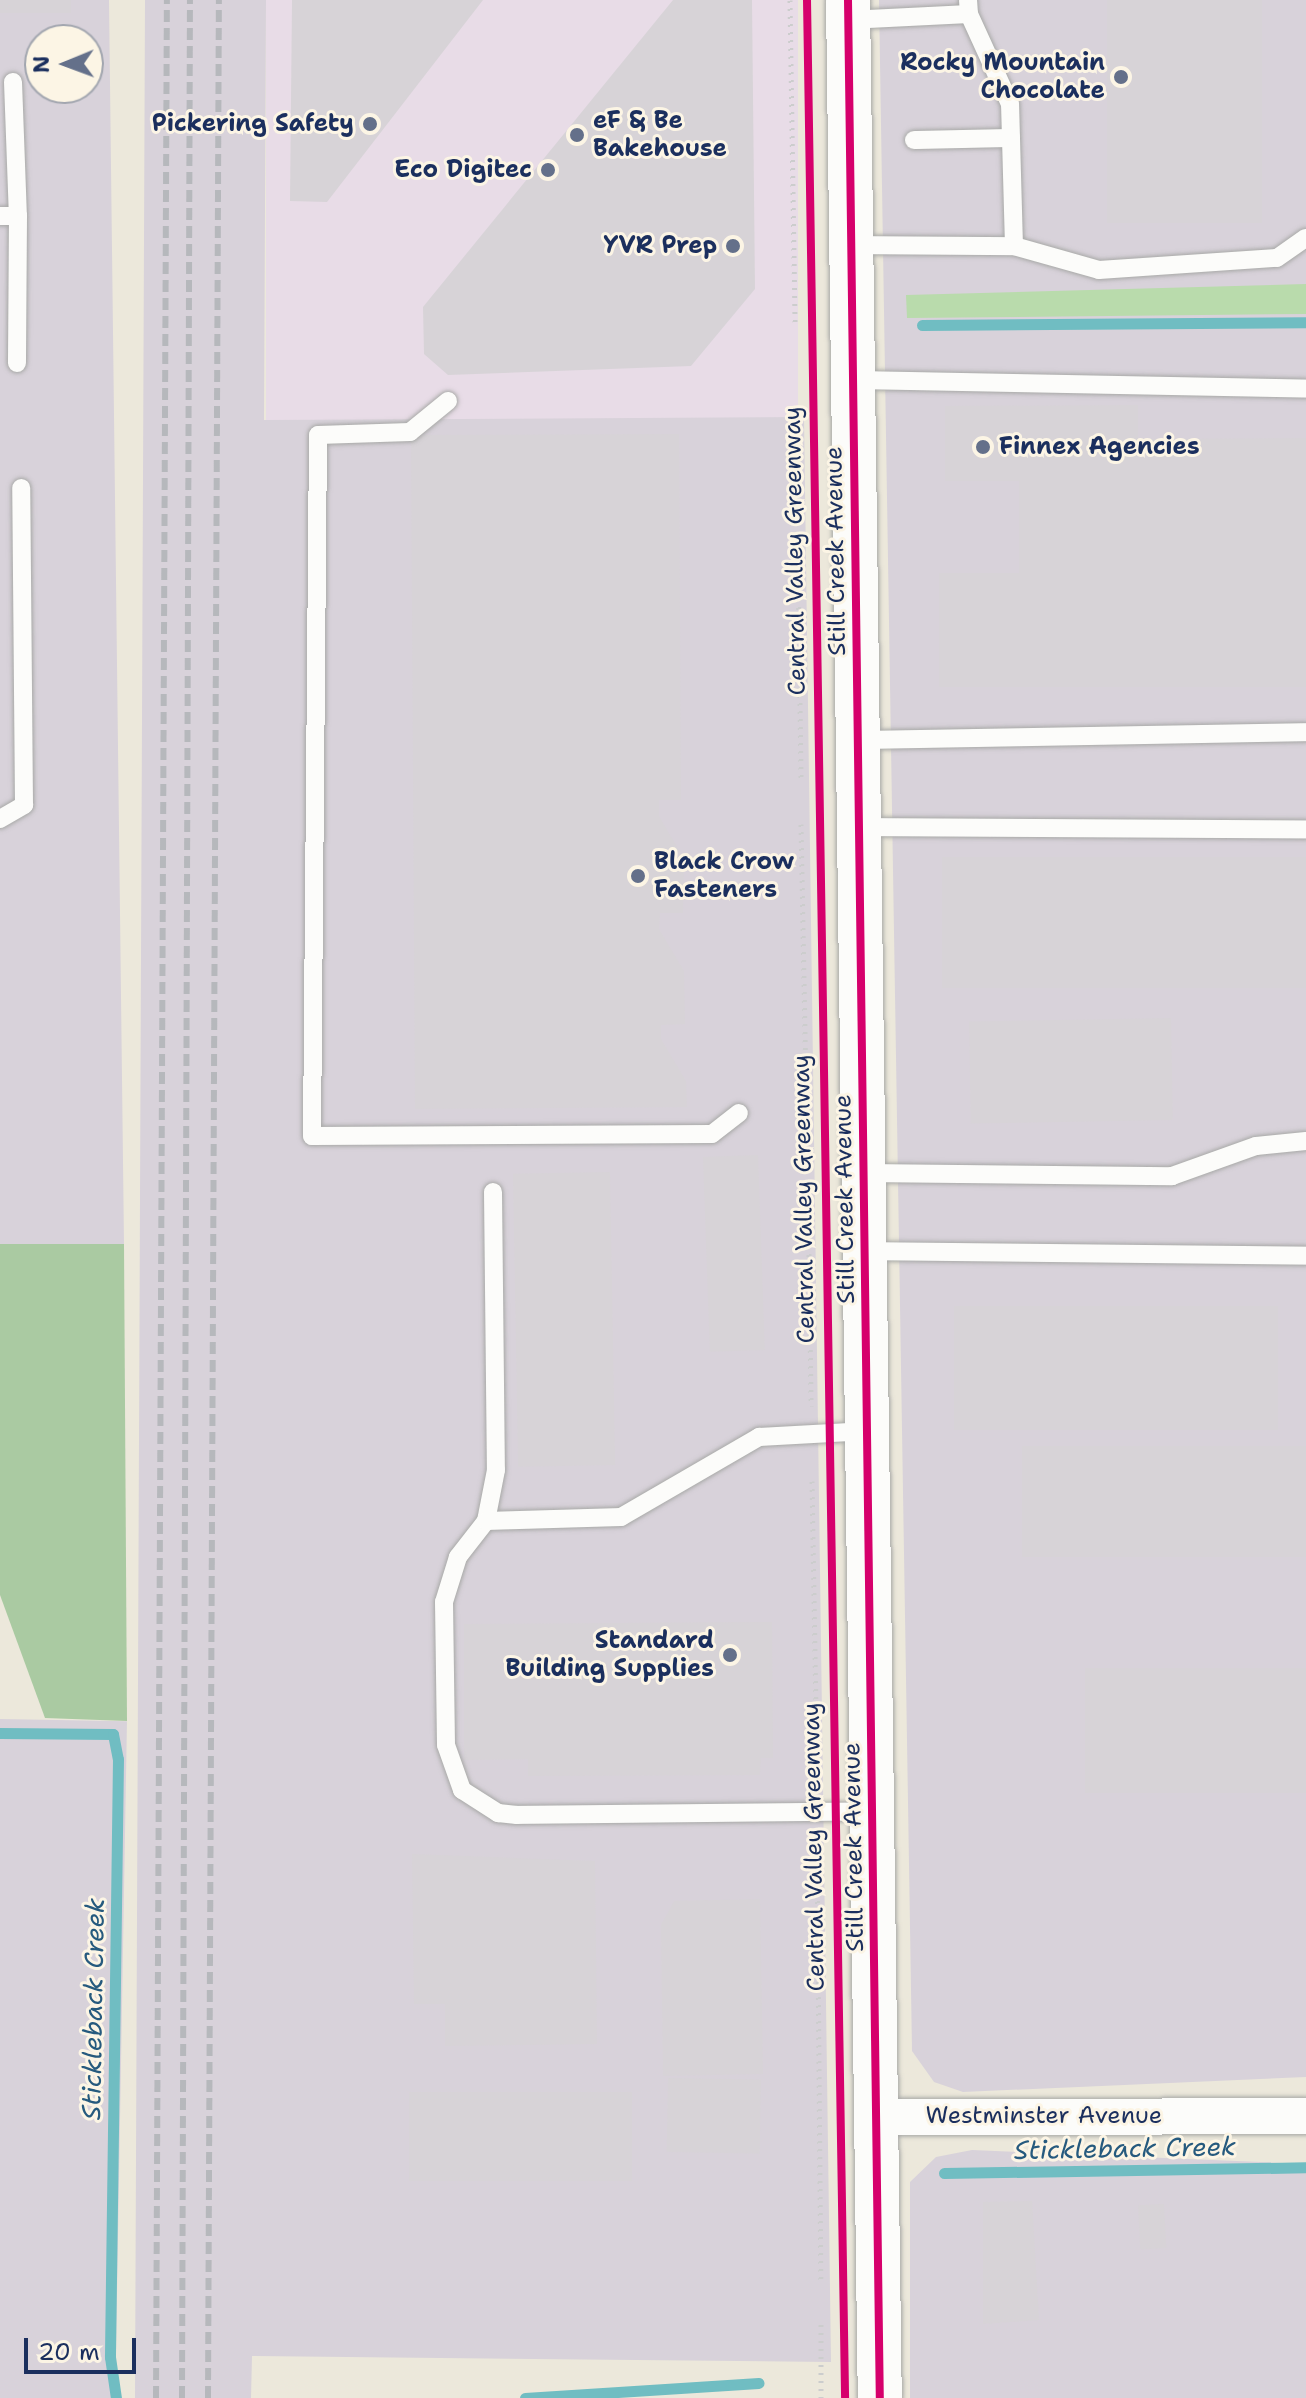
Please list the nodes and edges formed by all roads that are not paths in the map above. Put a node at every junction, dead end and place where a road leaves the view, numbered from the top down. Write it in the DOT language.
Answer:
graph roads {
  1 [pos="969,7"];
  2 [pos="848,10"];
  3 [pos="13,82"];
  4 [pos="1011,138"];
  5 [pos="914,140"];
  6 [pos="9,216"];
  7 [pos="1306,238"];
  8 [pos="851,245"];
  9 [pos="1014,246"];
  10 [pos="17,363"];
  11 [pos="853,380"];
  12 [pos="1306,389"];
  13 [pos="448,401"];
  14 [pos="21,488"];
  15 [pos="1306,732"];
  16 [pos="858,740"];
  17 [pos="0,819"];
  18 [pos="860,827"];
  19 [pos="1306,829"];
  20 [pos="739,1113"];
  21 [pos="1306,1141"];
  22 [pos="865,1173"];
  23 [pos="493,1192"];
  24 [pos="865,1251"];
  25 [pos="1306,1256"];
  26 [pos="868,1431"];
  27 [pos="486,1521"];
  28 [pos="873,1811"];
  29 [pos="1306,2116"];
  30 [pos="877,2117"];
  31 [pos="880,2398"];
  1 -- 2 [label="lane"];
  1 -- 4 [label="lane"];
  2 -- 8 [label="street, Still Creek Avenue"];
  3 -- 6 [label="lane"];
  4 -- 5 [label="lane"];
  4 -- 9 [label="lane"];
  6 -- 10 [label="lane"];
  7 -- 9 [label="lane"];
  8 -- 9 [label="lane"];
  8 -- 11 [label="street, Still Creek Avenue"];
  11 -- 12 [label="lane"];
  11 -- 16 [label="street, Still Creek Avenue"];
  13 -- 20 [label="lane"];
  14 -- 17 [label="lane"];
  15 -- 16 [label="lane"];
  16 -- 18 [label="street, Still Creek Avenue"];
  18 -- 19 [label="lane"];
  18 -- 22 [label="street, Still Creek Avenue"];
  21 -- 22 [label="lane"];
  22 -- 24 [label="street, Still Creek Avenue"];
  23 -- 27 [label="lane"];
  24 -- 25 [label="lane"];
  24 -- 26 [label="street, Still Creek Avenue"];
  26 -- 27 [label="lane"];
  26 -- 28 [label="street, Still Creek Avenue"];
  27 -- 28 [label="lane"];
  28 -- 30 [label="street, Still Creek Avenue"];
  29 -- 30 [label="street, Westminster Avenue"];
  30 -- 31 [label="street, Still Creek Avenue"];
}
